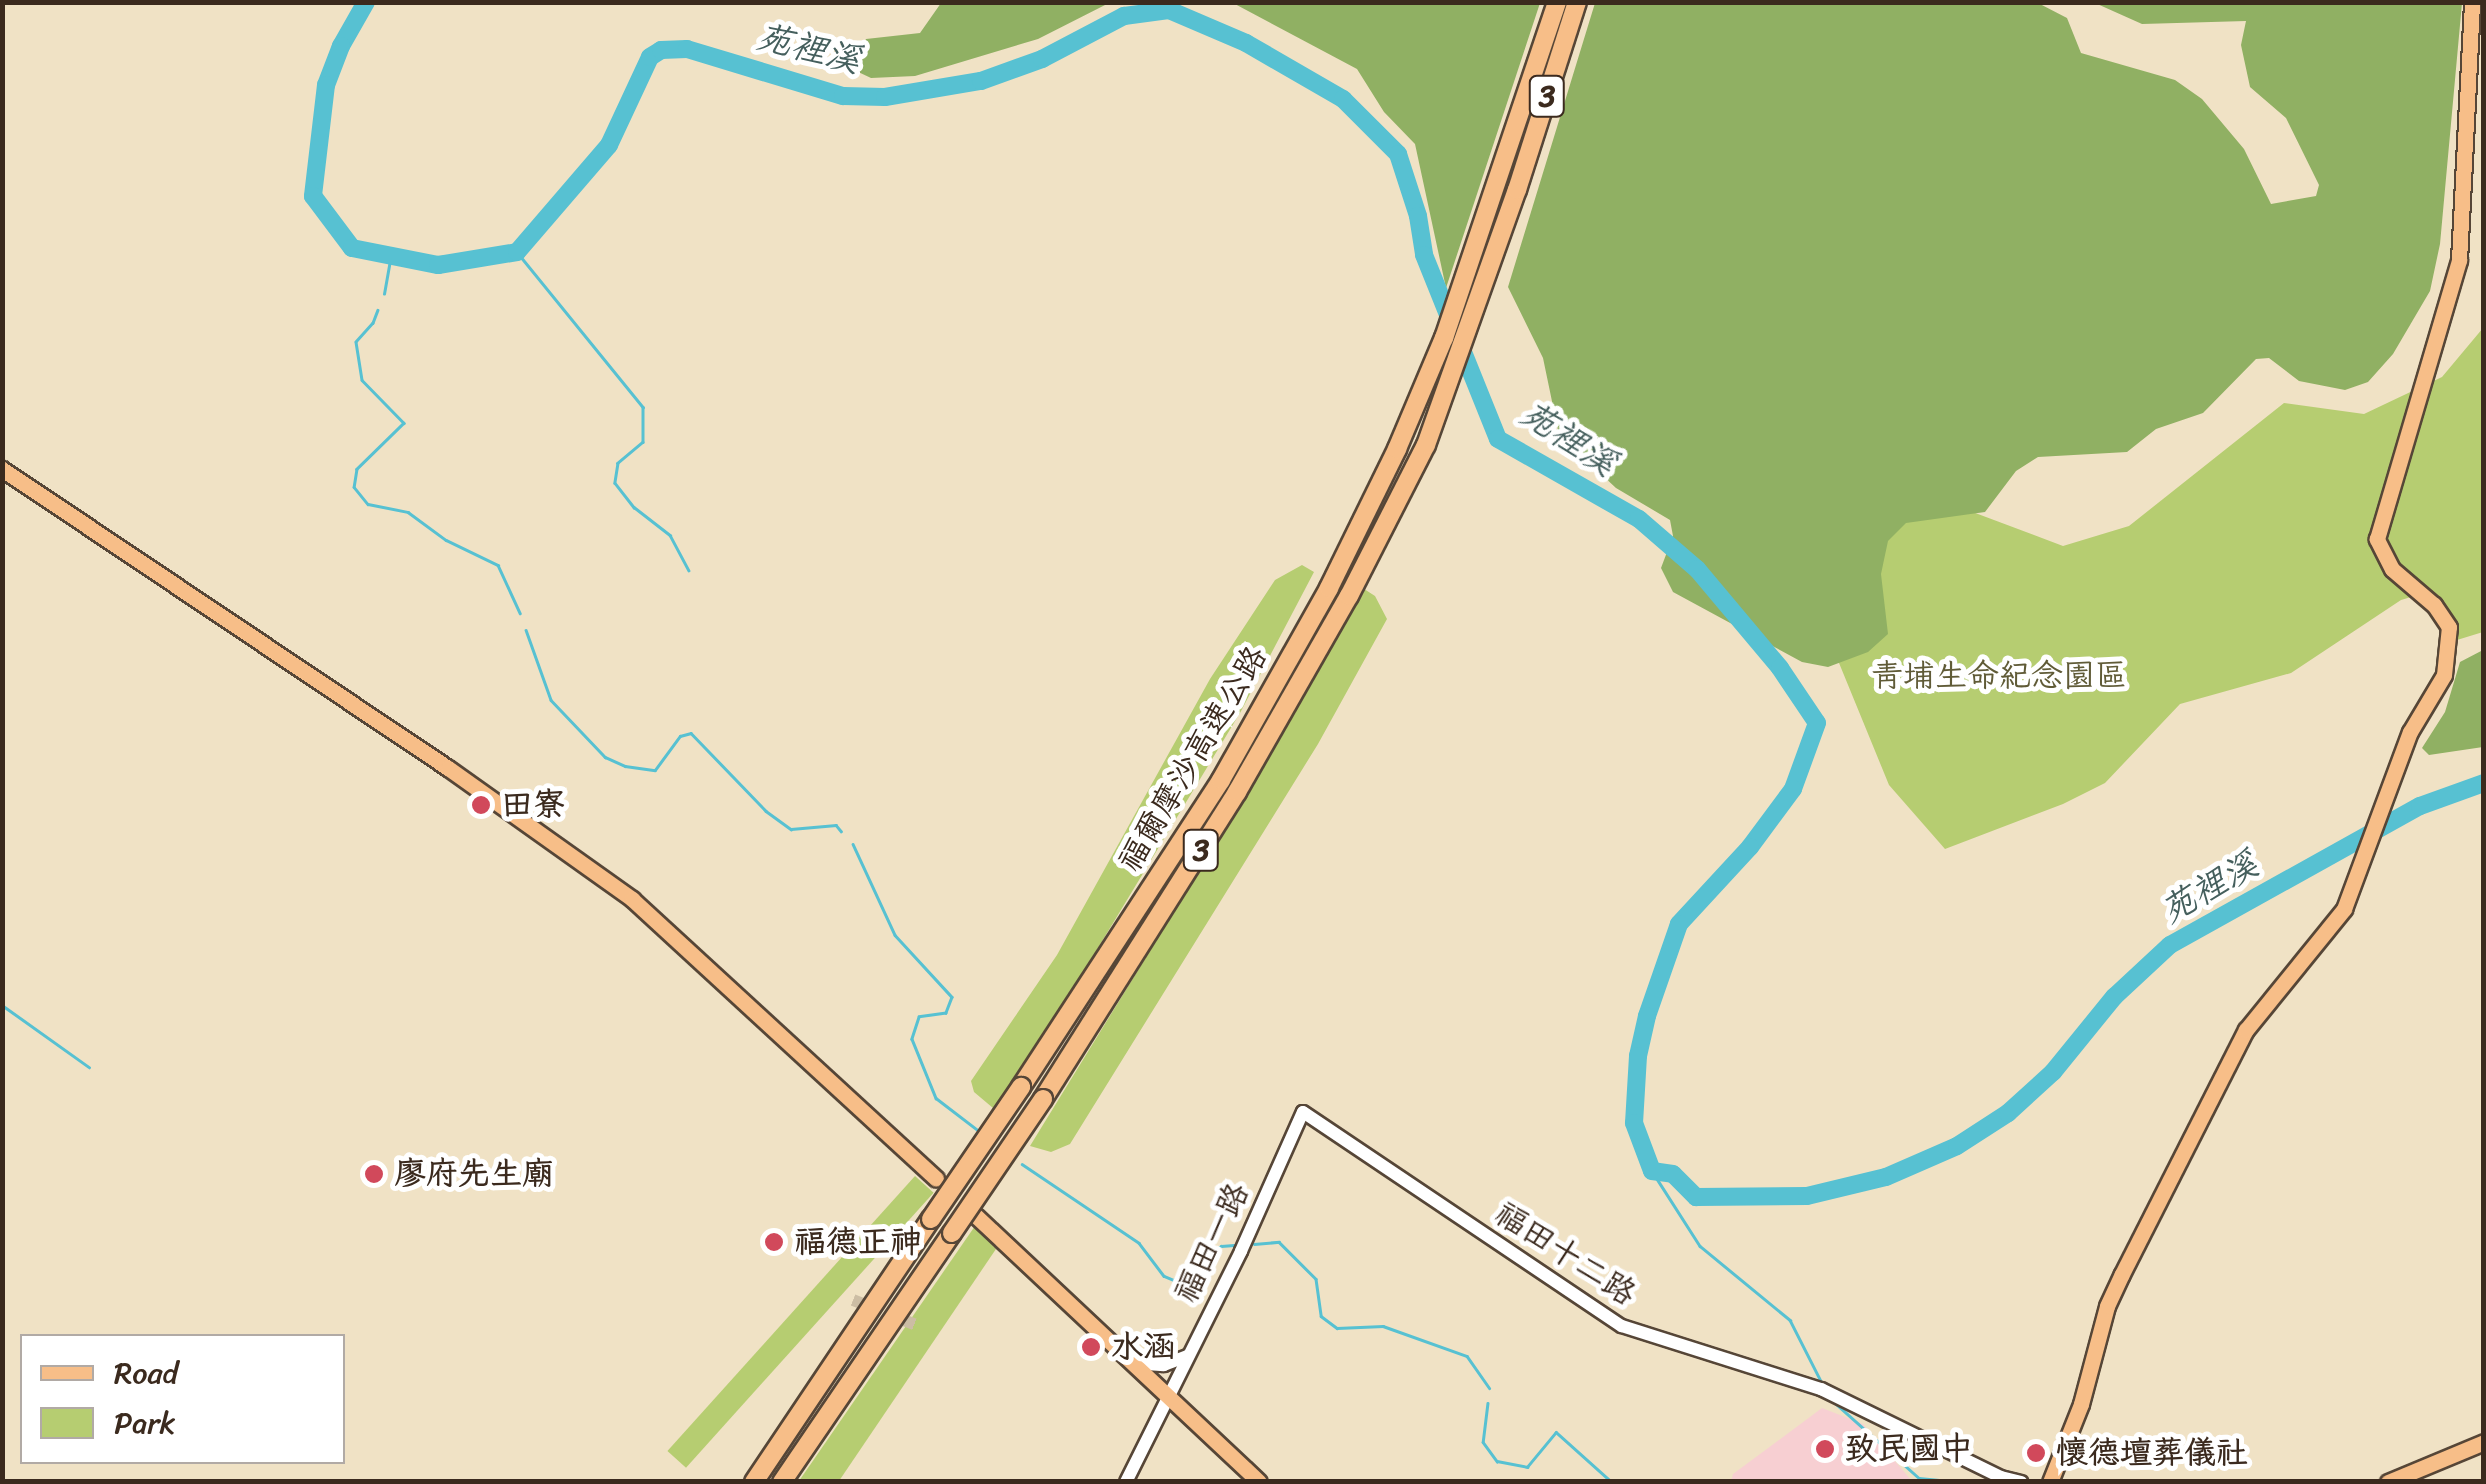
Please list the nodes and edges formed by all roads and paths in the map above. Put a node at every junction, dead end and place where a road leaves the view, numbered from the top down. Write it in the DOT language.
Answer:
graph roads {
  1 [pos="1557,2"];
  2 [pos="1577,2"];
  3 [pos="2472,2"];
  4 [pos="1508,188"];
  5 [pos="2,469"];
  6 [pos="1304,1112"];
  7 [pos="936,1179"];
  8 [pos="976,1216"];
  9 [pos="1188,1356"];
  10 [pos="1134,1363"];
  11 [pos="1169,1397"];
  12 [pos="2484,1442"];
  13 [pos="754,1482"];
  14 [pos="782,1482"];
  15 [pos="1126,1482"];
  16 [pos="1259,1482"];
  17 [pos="2022,1482"];
  18 [pos="2050,1482"];
  19 [pos="2388,1482"];
  1 -- 4 [label="highway, 福爾摩沙高速公路 / 3"];
  2 -- 4 [label="highway, 福爾摩沙高速公路 / 3"];
  3 -- 18 [label="main road"];
  4 -- 13 [label="highway, 福爾摩沙高速公路 / 3, bridge"];
  4 -- 14 [label="highway, 福爾摩沙高速公路 / 3, bridge"];
  5 -- 7 [label="main road"];
  6 -- 9 [label="street, 福田一路"];
  6 -- 17 [label="street, 福田十二路"];
  8 -- 10 [label="main road"];
  9 -- 10 [label="street"];
  9 -- 11 [label="street, 福田一路"];
  10 -- 11 [label="main road"];
  11 -- 15 [label="street, 福田一路"];
  11 -- 16 [label="main road"];
  12 -- 19 [label="main road"];
}
